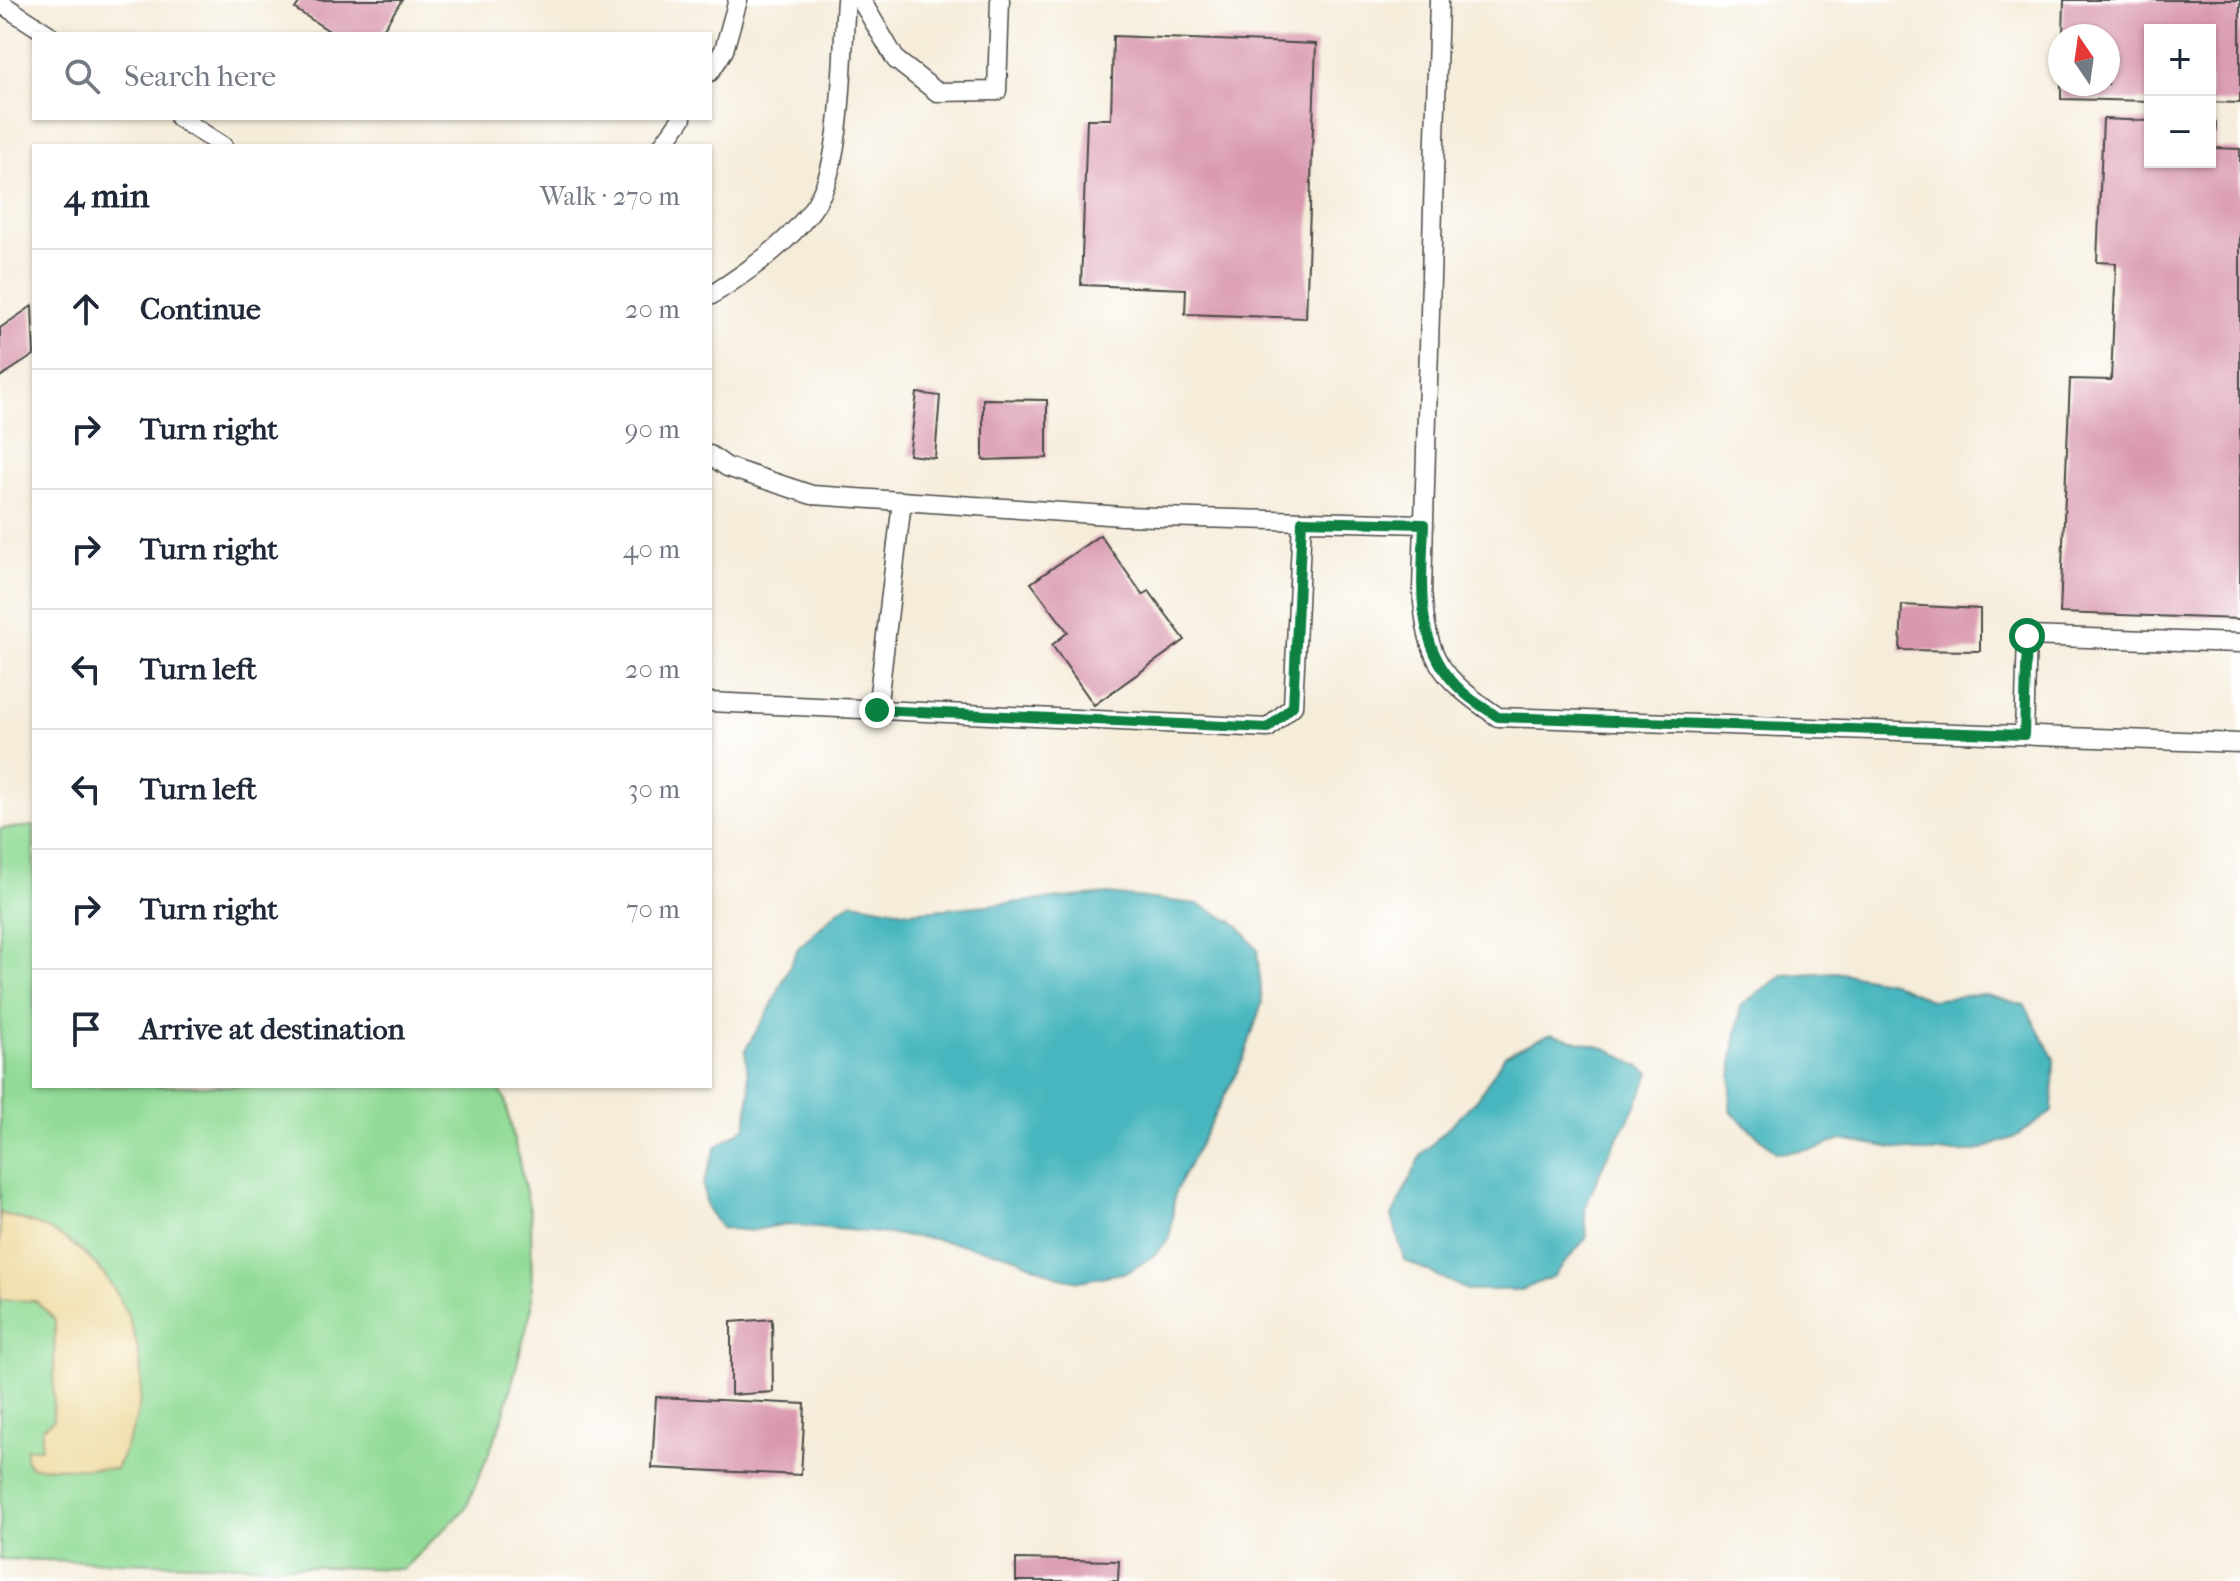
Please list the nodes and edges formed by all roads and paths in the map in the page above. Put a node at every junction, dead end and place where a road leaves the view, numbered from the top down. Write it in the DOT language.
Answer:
graph roads {
  1 [pos="738,0"];
  2 [pos="846,0"];
  3 [pos="861,0"];
  4 [pos="1000,0"];
  5 [pos="1439,0"];
  6 [pos="0,3"];
  7 [pos="45,32"];
  8 [pos="712,69"];
  9 [pos="182,120"];
  10 [pos="681,120"];
  11 [pos="220,144"];
  12 [pos="663,144"];
  13 [pos="712,295"];
  14 [pos="712,456"];
  15 [pos="902,502"];
  16 [pos="1302,521"];
  17 [pos="1424,524"];
  18 [pos="2240,643"];
  19 [pos="712,702"];
  20 [pos="877,710"];
  21 [pos="2024,735"];
  22 [pos="2240,743"];
  1 -- 8 [label="lane"];
  2 -- 13 [label="lane"];
  3 -- 4 [label="lane"];
  5 -- 17 [label="lane"];
  6 -- 7 [label="lane"];
  9 -- 11 [label="lane"];
  10 -- 12 [label="lane"];
  14 -- 15 [label="lane"];
  15 -- 16 [label="lane"];
  15 -- 20 [label="lane"];
  16 -- 17 [label="lane"];
  16 -- 20 [label="lane"];
  17 -- 21 [label="lane"];
  18 -- 21 [label="lane"];
  19 -- 20 [label="lane"];
  21 -- 22 [label="lane"];
}
